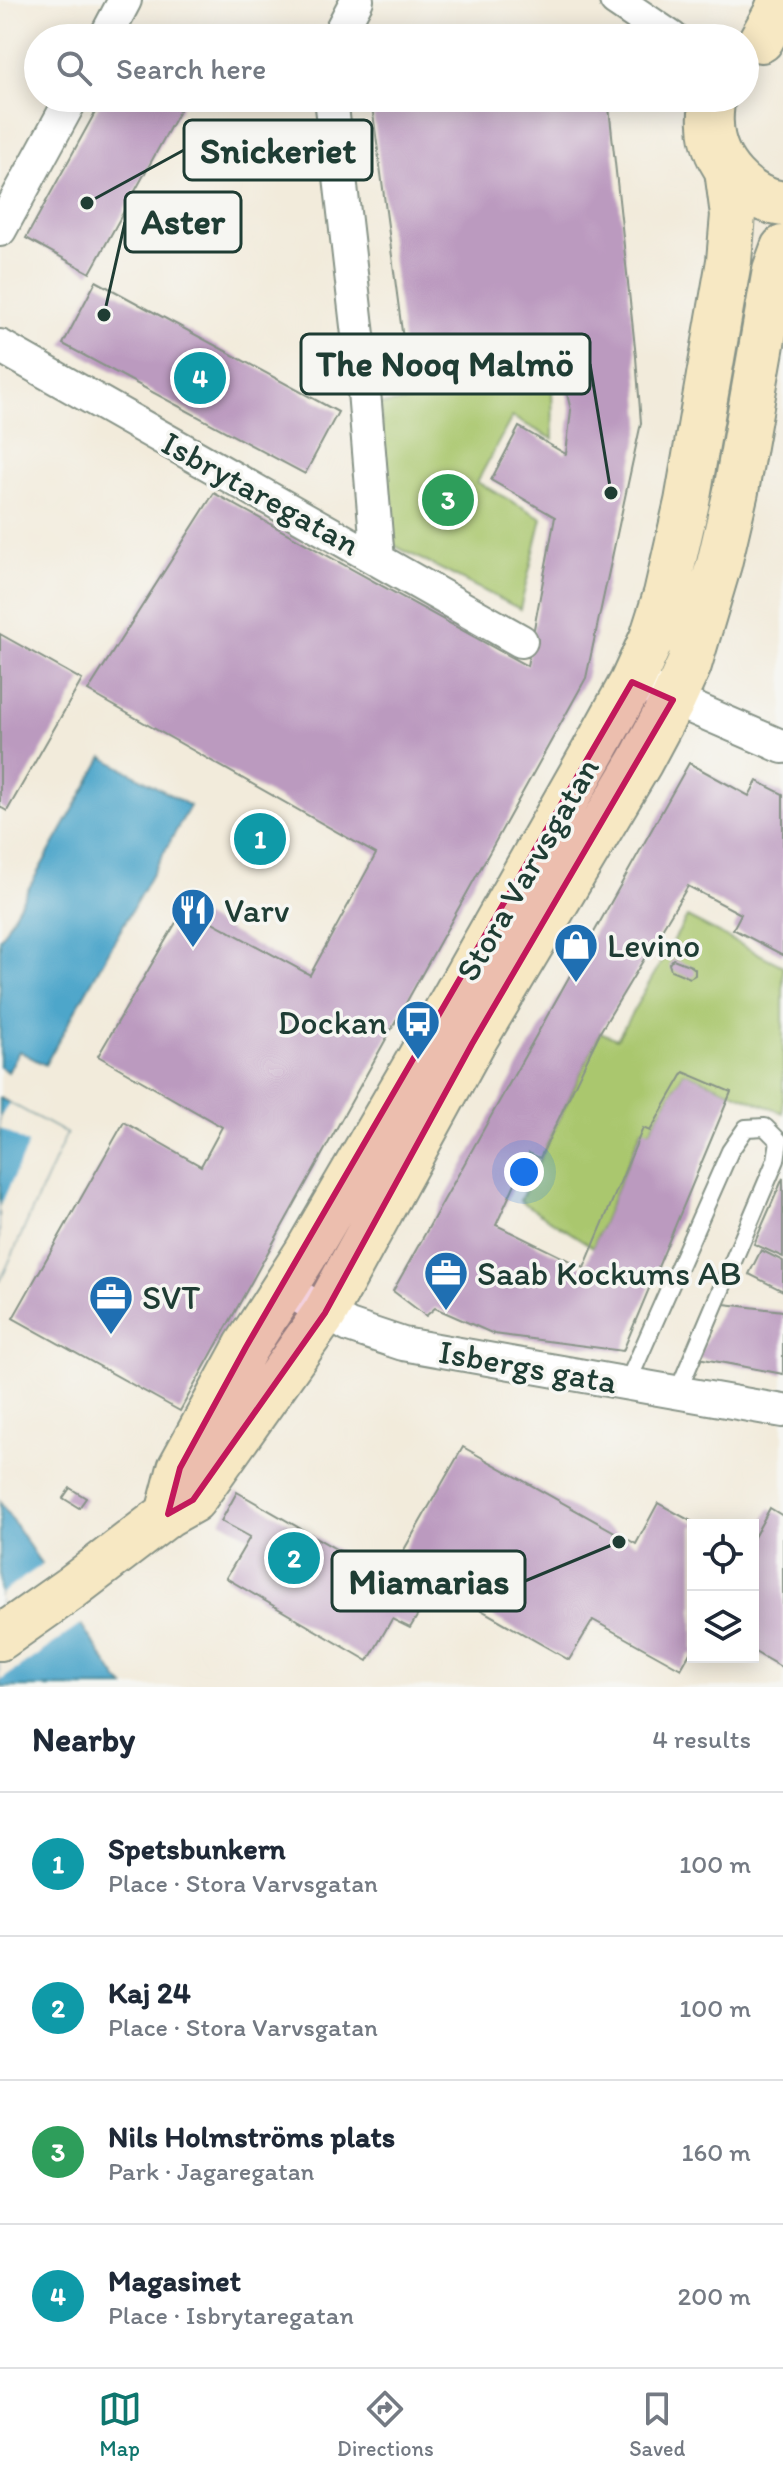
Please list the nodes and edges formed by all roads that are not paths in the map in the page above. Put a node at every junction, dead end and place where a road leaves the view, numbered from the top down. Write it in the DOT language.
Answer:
graph roads {
  1 [pos="125,0"];
  2 [pos="357,0"];
  3 [pos="616,0"];
  4 [pos="781,0"];
  5 [pos="112,24"];
  6 [pos="344,24"];
  7 [pos="651,24"];
  8 [pos="763,40"];
  9 [pos="64,112"];
  10 [pos="333,112"];
  11 [pos="711,112"];
  12 [pos="727,170"];
  13 [pos="783,204"];
  14 [pos="0,230"];
  15 [pos="783,248"];
  16 [pos="0,346"];
  17 [pos="378,560"];
  18 [pos="521,641"];
  19 [pos="632,682"];
  20 [pos="673,700"];
  21 [pos="783,747"];
  22 [pos="284,1288"];
  23 [pos="325,1313"];
  24 [pos="627,1384"];
  25 [pos="678,1391"];
  26 [pos="783,1411"];
  27 [pos="168,1514"];
  28 [pos="0,1638"];
  1 -- 5 [label="street"];
  2 -- 6 [label="street"];
  3 -- 7 [label="street"];
  4 -- 8 [label="street"];
  9 -- 14 [label="street"];
  10 -- 17 [label="street"];
  11 -- 12 [label="street, Stora Varvsgatan"];
  12 -- 13 [label="street, Stora Varvsgatan"];
  12 -- 19 [label="street, Stora Varvsgatan"];
  15 -- 20 [label="street, Stora Varvsgatan"];
  16 -- 17 [label="street, Isbrytaregatan"];
  17 -- 18 [label="street, Isbrytaregatan"];
  19 -- 20 [label="street"];
  19 -- 22 [label="street, Stora Varvsgatan"];
  20 -- 21 [label="street"];
  20 -- 23 [label="street, Stora Varvsgatan"];
  22 -- 23 [label="street, Isbergs gata"];
  22 -- 27 [label="street, Stora Varvsgatan"];
  23 -- 24 [label="street, Isbergs gata"];
  23 -- 27 [label="street, Stora Varvsgatan"];
  24 -- 25 [label="street, Isbergs gata"];
  24 -- 25 [label="lane"];
  25 -- 26 [label="street, Isbergs gata"];
  27 -- 28 [label="street, Stora Varvsgatan"];
}
